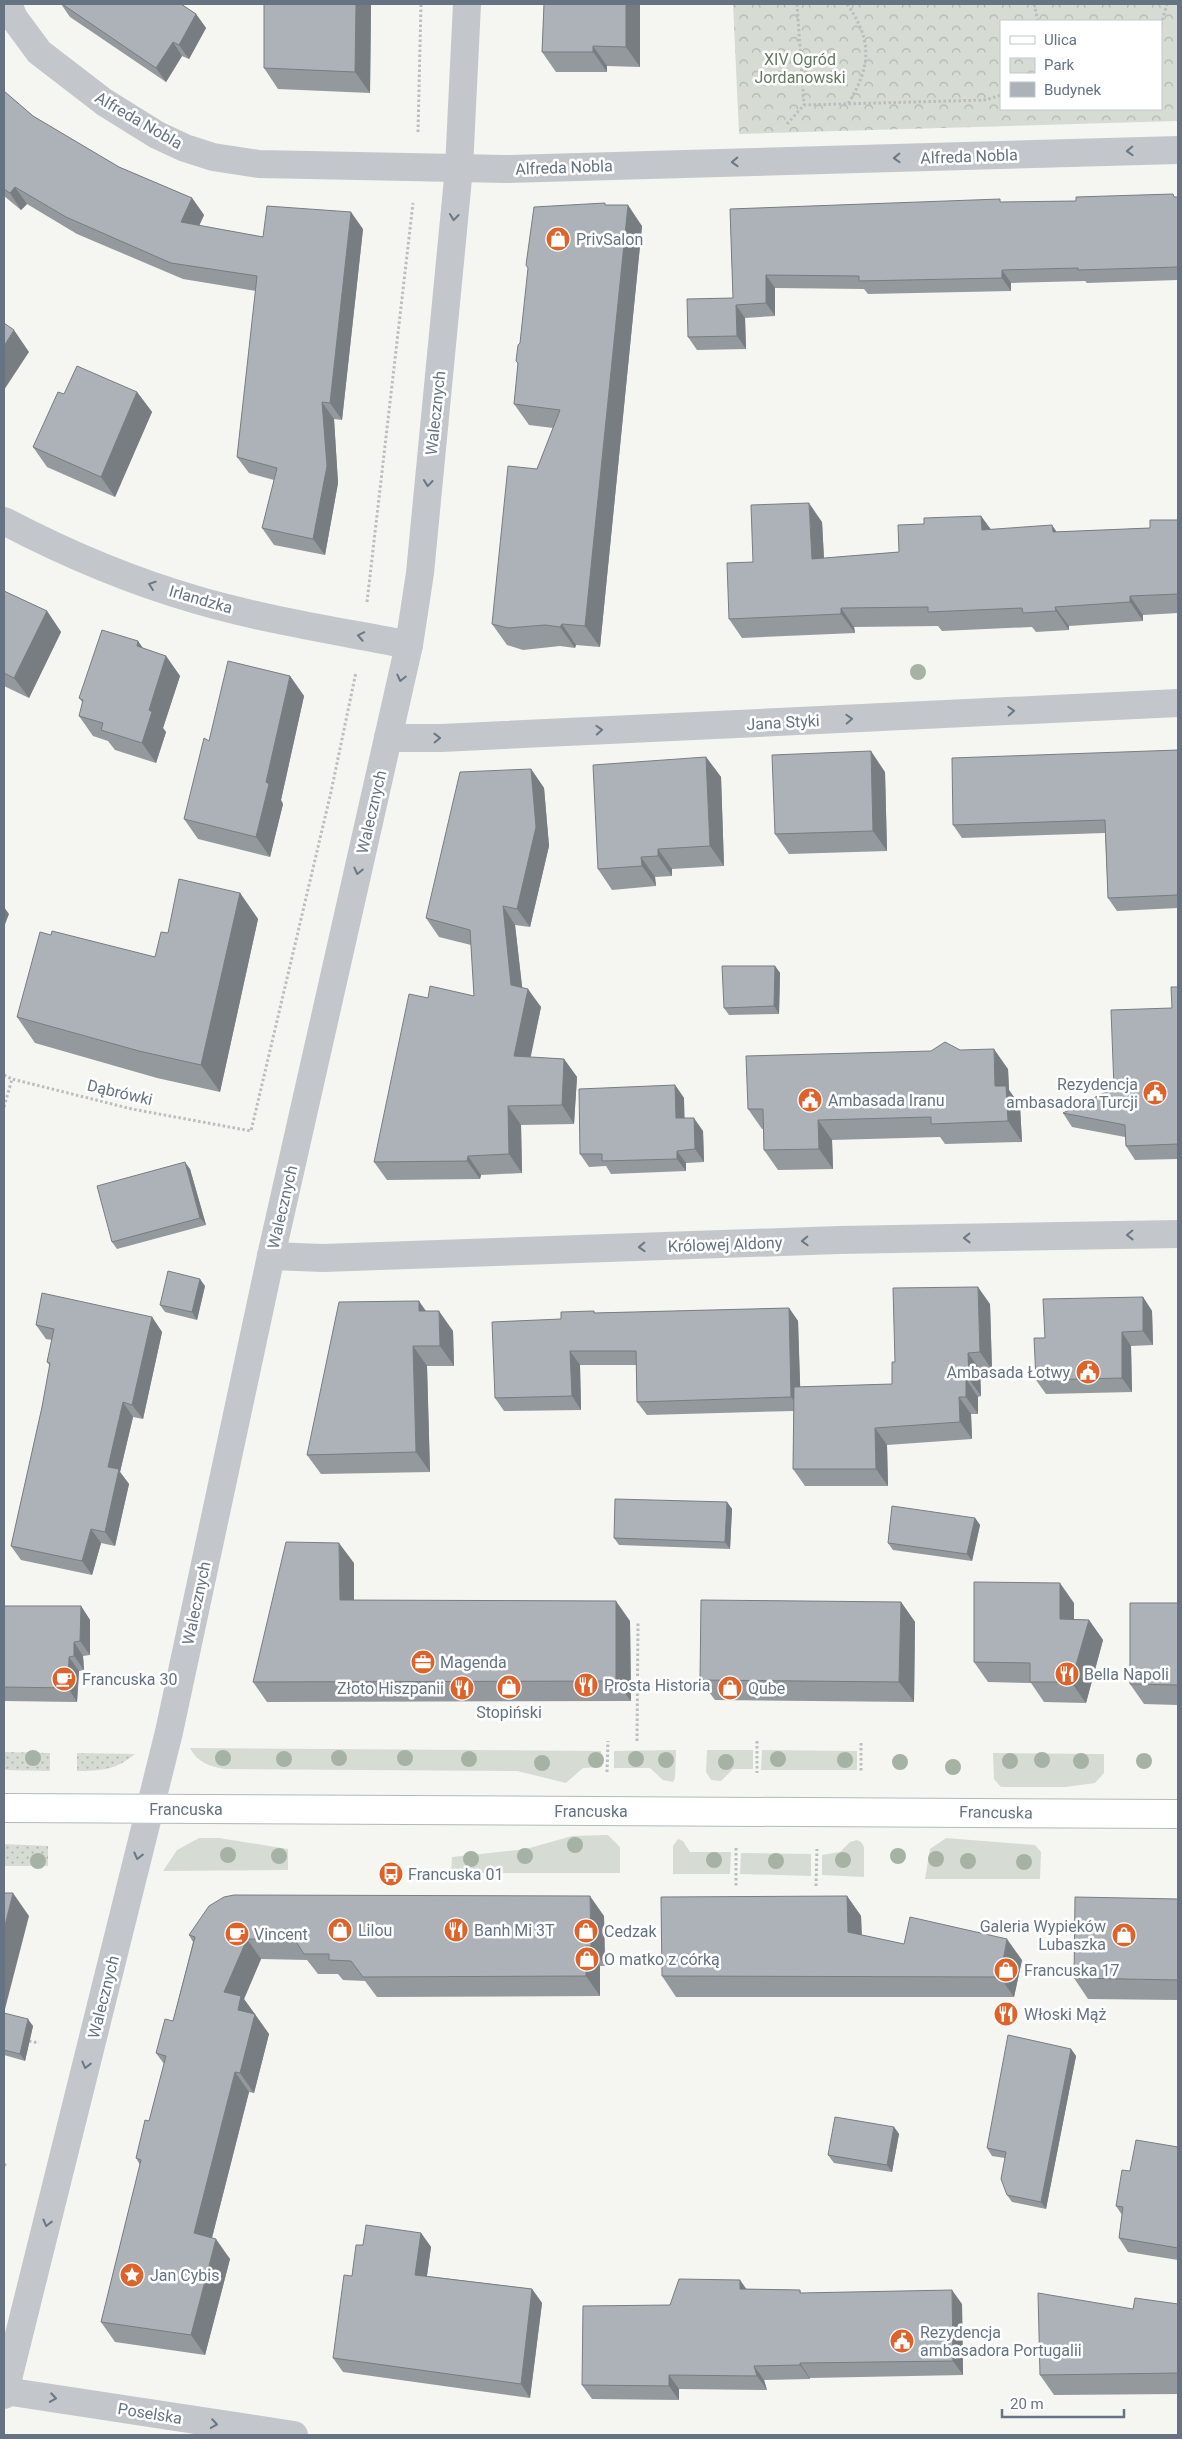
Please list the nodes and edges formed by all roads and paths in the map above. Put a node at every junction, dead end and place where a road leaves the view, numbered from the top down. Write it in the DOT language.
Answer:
graph roads {
  1 [pos="8,4"];
  2 [pos="421,4"];
  3 [pos="467,4"];
  4 [pos="797,4"];
  5 [pos="847,4"];
  6 [pos="1034,4"];
  7 [pos="1167,4"];
  8 [pos="1038,20"];
  9 [pos="1162,22"];
  10 [pos="1000,95"];
  11 [pos="848,104"];
  12 [pos="804,105"];
  13 [pos="786,126"];
  14 [pos="1178,150"];
  15 [pos="418,168"];
  16 [pos="459,168"];
  17 [pos="4,521"];
  18 [pos="364,636"];
  19 [pos="409,645"];
  20 [pos="1178,703"];
  21 [pos="388,738"];
  22 [pos="4,1075"];
  23 [pos="12,1079"];
  24 [pos="4,1107"];
  25 [pos="1178,1234"];
  26 [pos="271,1256"];
  27 [pos="638,1622"];
  28 [pos="608,1741"];
  29 [pos="637,1741"];
  30 [pos="757,1741"];
  31 [pos="861,1743"];
  32 [pos="607,1772"];
  33 [pos="757,1773"];
  34 [pos="861,1773"];
  35 [pos="4,1808"];
  36 [pos="149,1809"];
  37 [pos="1178,1814"];
  38 [pos="736,1848"];
  39 [pos="817,1849"];
  40 [pos="736,1886"];
  41 [pos="816,1886"];
  42 [pos="29,2041"];
  43 [pos="39,2043"];
  44 [pos="4,2393"];
  45 [pos="294,2435"];
  1 -- 15 [label="street, Alfreda Nobla"];
  2 -- 15 [label="path"];
  3 -- 16 [label="street, Walecznych"];
  4 -- 12 [label="path"];
  5 -- 11 [label="path"];
  6 -- 8 [label="path"];
  7 -- 9 [label="path"];
  10 -- 11 [label="path"];
  11 -- 12 [label="path"];
  12 -- 13 [label="path"];
  14 -- 16 [label="street, Alfreda Nobla, one-way"];
  15 -- 16 [label="street, Alfreda Nobla"];
  15 -- 18 [label="path"];
  16 -- 19 [label="street, Walecznych, one-way"];
  18 -- 17 [label="street, Irlandzka, one-way"];
  18 -- 19 [label="street, Irlandzka"];
  18 -- 23 [label="path, Dąbrówki"];
  19 -- 21 [label="street, Walecznych, one-way"];
  21 -- 20 [label="street, Jana Styki, one-way"];
  21 -- 26 [label="street, Walecznych, one-way"];
  22 -- 23 [label="path, Dąbrówki"];
  23 -- 24 [label="path"];
  25 -- 26 [label="street, Królowej Aldony, one-way"];
  26 -- 36 [label="street, Walecznych"];
  27 -- 29 [label="path"];
  28 -- 32 [label="path"];
  30 -- 33 [label="path"];
  31 -- 34 [label="path"];
  35 -- 36 [label="street, Francuska"];
  36 -- 37 [label="street, Francuska"];
  36 -- 44 [label="street, Walecznych, one-way"];
  38 -- 40 [label="path"];
  39 -- 41 [label="path"];
  42 -- 43 [label="path"];
  44 -- 45 [label="street, Poselska, one-way"];
}
